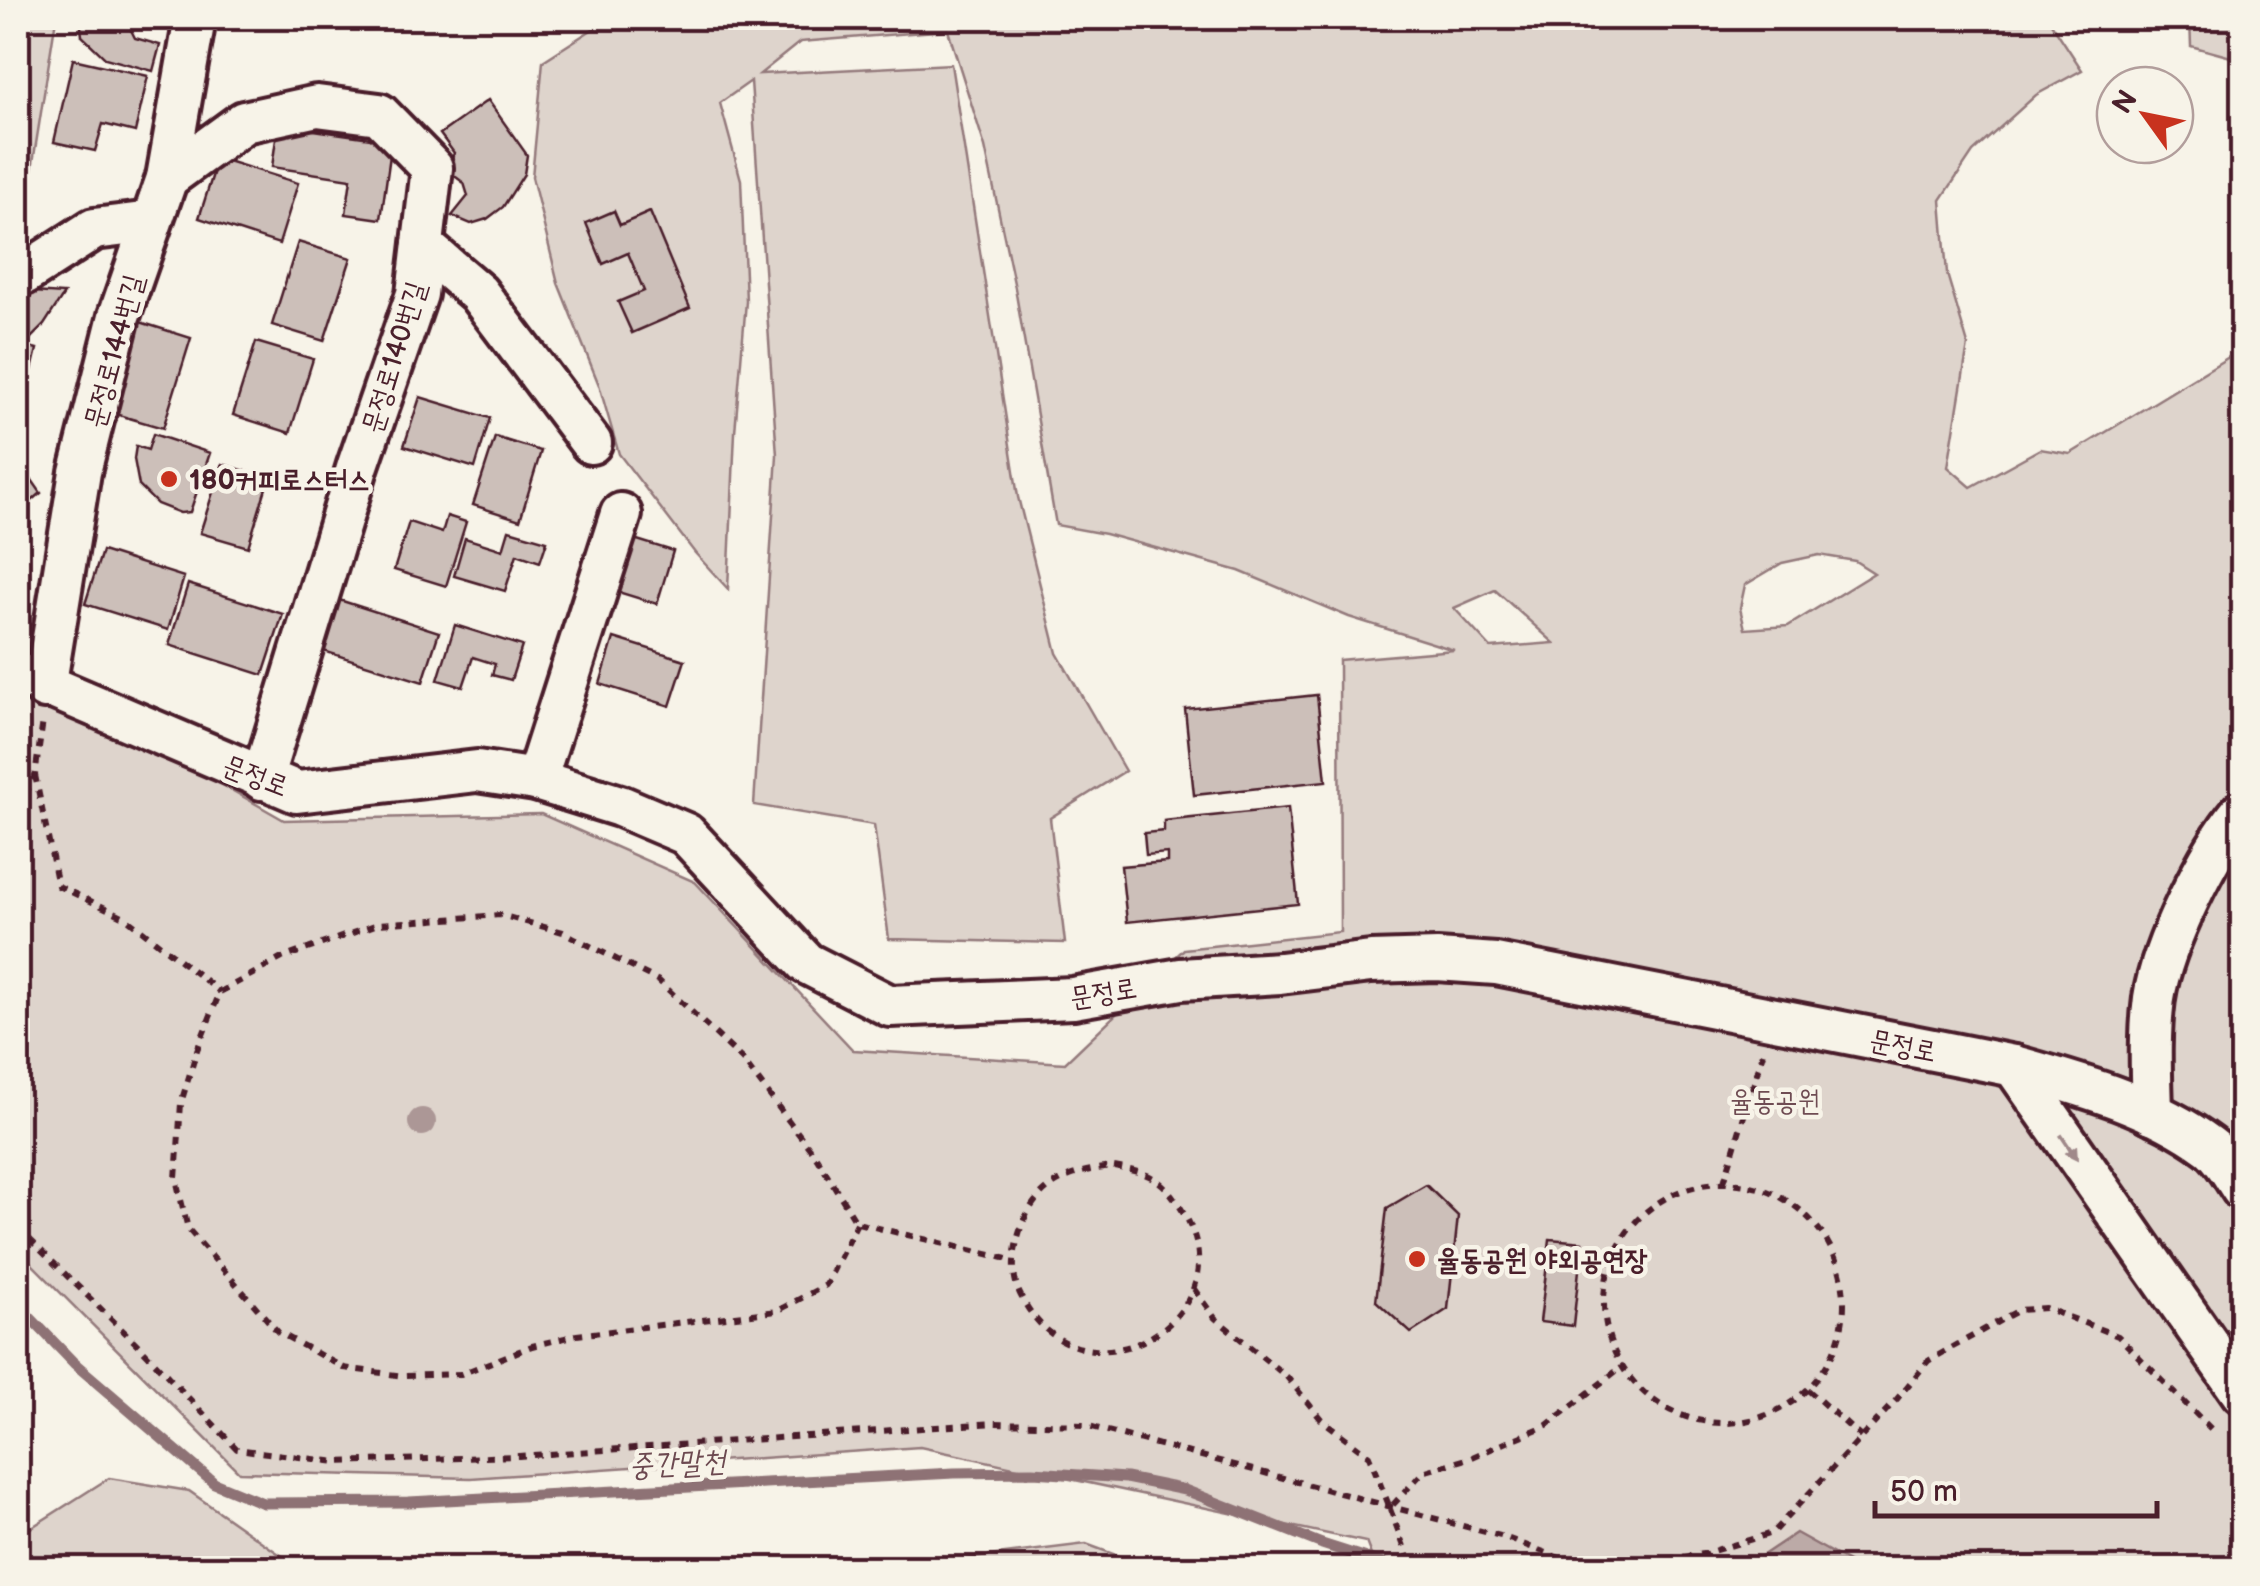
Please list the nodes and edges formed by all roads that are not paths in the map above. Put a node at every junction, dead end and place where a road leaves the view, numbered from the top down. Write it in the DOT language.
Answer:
graph roads {
  1 [pos="194,18"];
  2 [pos="167,178"];
  3 [pos="151,222"];
  4 [pos="423,246"];
  5 [pos="18,274"];
  6 [pos="590,443"];
  7 [pos="620,514"];
  8 [pos="36,692"];
  9 [pos="262,778"];
  10 [pos="536,780"];
  11 [pos="2242,810"];
  12 [pos="2014,1066"];
  13 [pos="2152,1113"];
  14 [pos="2242,1189"];
  15 [pos="2242,1393"];
  1 -- 2 [label="street, 문정로144번길"];
  2 -- 3 [label="street, 문정로144번길"];
  2 -- 4 [label="street, 문정로140번길"];
  3 -- 5 [label="street"];
  3 -- 8 [label="street, 문정로144번길"];
  4 -- 6 [label="street"];
  4 -- 9 [label="street, 문정로140번길"];
  7 -- 10 [label="street"];
  8 -- 9 [label="street, 문정로"];
  9 -- 10 [label="street, 문정로"];
  10 -- 12 [label="street, 문정로"];
  11 -- 13 [label="street"];
  12 -- 13 [label="street, 문정로"];
  12 -- 15 [label="street, one-way"];
  13 -- 14 [label="street, 문정로"];
}
